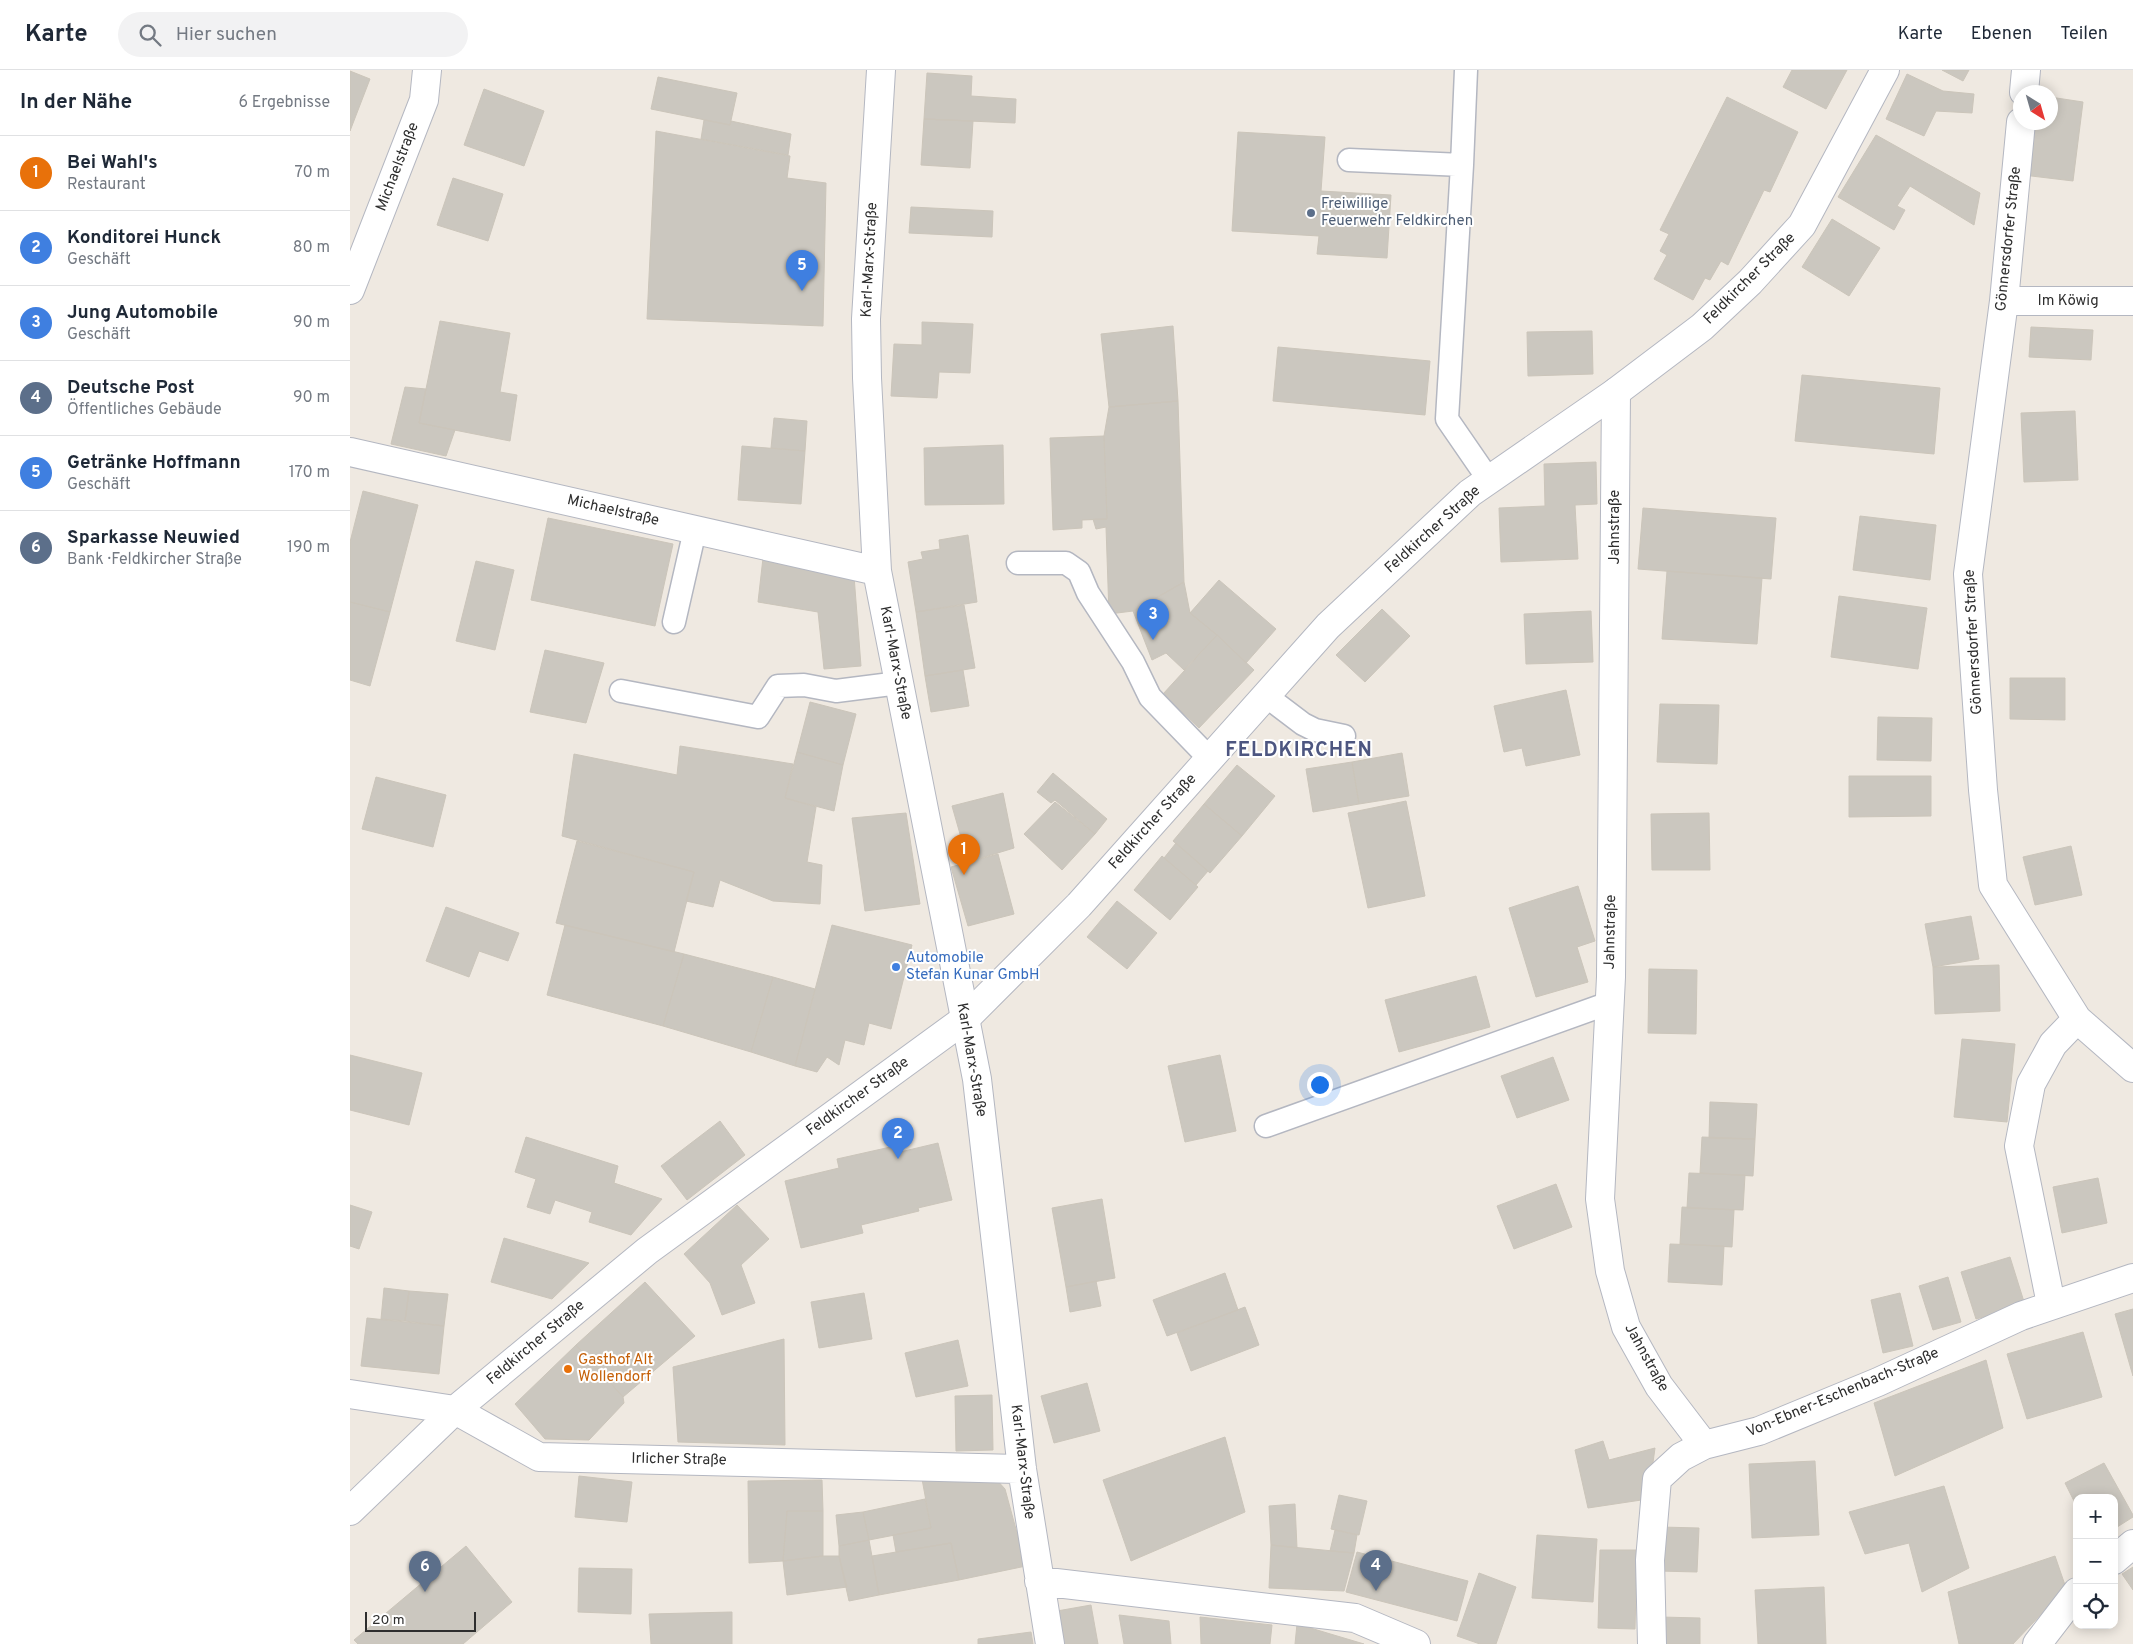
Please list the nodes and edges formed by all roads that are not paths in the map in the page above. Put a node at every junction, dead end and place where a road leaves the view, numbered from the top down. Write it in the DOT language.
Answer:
graph roads {
  1 [pos="427,70"];
  2 [pos="881,70"];
  3 [pos="1466,70"];
  4 [pos="1885,70"];
  5 [pos="2026,70"];
  6 [pos="2025,85"];
  7 [pos="2020,130"];
  8 [pos="1349,160"];
  9 [pos="1462,165"];
  10 [pos="350,290"];
  11 [pos="2004,301"];
  12 [pos="2133,301"];
  13 [pos="1616,392"];
  14 [pos="350,452"];
  15 [pos="1489,480"];
  16 [pos="695,530"];
  17 [pos="1018,563"];
  18 [pos="877,571"];
  19 [pos="674,622"];
  20 [pos="899,683"];
  21 [pos="621,691"];
  22 [pos="1266,696"];
  23 [pos="1344,736"];
  24 [pos="1210,759"];
  25 [pos="1609,1003"];
  26 [pos="965,1019"];
  27 [pos="2077,1019"];
  28 [pos="2133,1068"];
  29 [pos="1266,1126"];
  30 [pos="2133,1278"];
  31 [pos="2051,1304"];
  32 [pos="350,1394"];
  33 [pos="456,1410"];
  34 [pos="1704,1445"];
  35 [pos="1022,1469"];
  36 [pos="350,1511"];
  37 [pos="2133,1544"];
  38 [pos="2118,1557"];
  39 [pos="1038,1581"];
  40 [pos="2073,1597"];
  41 [pos="1050,1644"];
  42 [pos="1416,1644"];
  43 [pos="1652,1644"];
  44 [pos="2037,1644"];
  1 -- 10 [label="street, Michaelstraße"];
  2 -- 18 [label="street, Karl-Marx-Straße"];
  3 -- 9 [label="lane"];
  4 -- 13 [label="street, Feldkircher Straße"];
  5 -- 6 [label="street"];
  7 -- 11 [label="street, Gönnersdorfer Straße"];
  8 -- 9 [label="lane"];
  9 -- 15 [label="lane"];
  11 -- 12 [label="street, Im Köwig"];
  11 -- 27 [label="street, Gönnersdorfer Straße"];
  13 -- 15 [label="street, Feldkircher Straße"];
  13 -- 25 [label="street, Jahnstraße"];
  14 -- 16 [label="street, Michaelstraße"];
  15 -- 22 [label="street, Feldkircher Straße"];
  16 -- 18 [label="street, Michaelstraße"];
  16 -- 19 [label="lane"];
  17 -- 24 [label="lane"];
  18 -- 20 [label="street, Karl-Marx-Straße"];
  20 -- 21 [label="lane"];
  20 -- 26 [label="street, Karl-Marx-Straße"];
  22 -- 23 [label="lane"];
  22 -- 24 [label="street, Feldkircher Straße"];
  24 -- 26 [label="street, Feldkircher Straße"];
  25 -- 29 [label="lane"];
  25 -- 34 [label="street, Jahnstraße"];
  26 -- 33 [label="street, Feldkircher Straße"];
  26 -- 35 [label="street, Karl-Marx-Straße"];
  27 -- 28 [label="street, Gönnersdorfer Straße"];
  27 -- 31 [label="street"];
  30 -- 31 [label="street, Von-Ebner-Eschenbach-Straße"];
  31 -- 34 [label="street, Von-Ebner-Eschenbach-Straße"];
  32 -- 33 [label="street, Irlicher Straße"];
  33 -- 35 [label="street, Irlicher Straße"];
  33 -- 36 [label="street, Feldkircher Straße"];
  34 -- 43 [label="street, Von-Ebner-Eschenbach-Straße"];
  35 -- 39 [label="street, Karl-Marx-Straße"];
  37 -- 38 [label="street"];
  39 -- 41 [label="street, Karl-Marx-Straße"];
  39 -- 42 [label="street"];
  40 -- 44 [label="street"];
}
